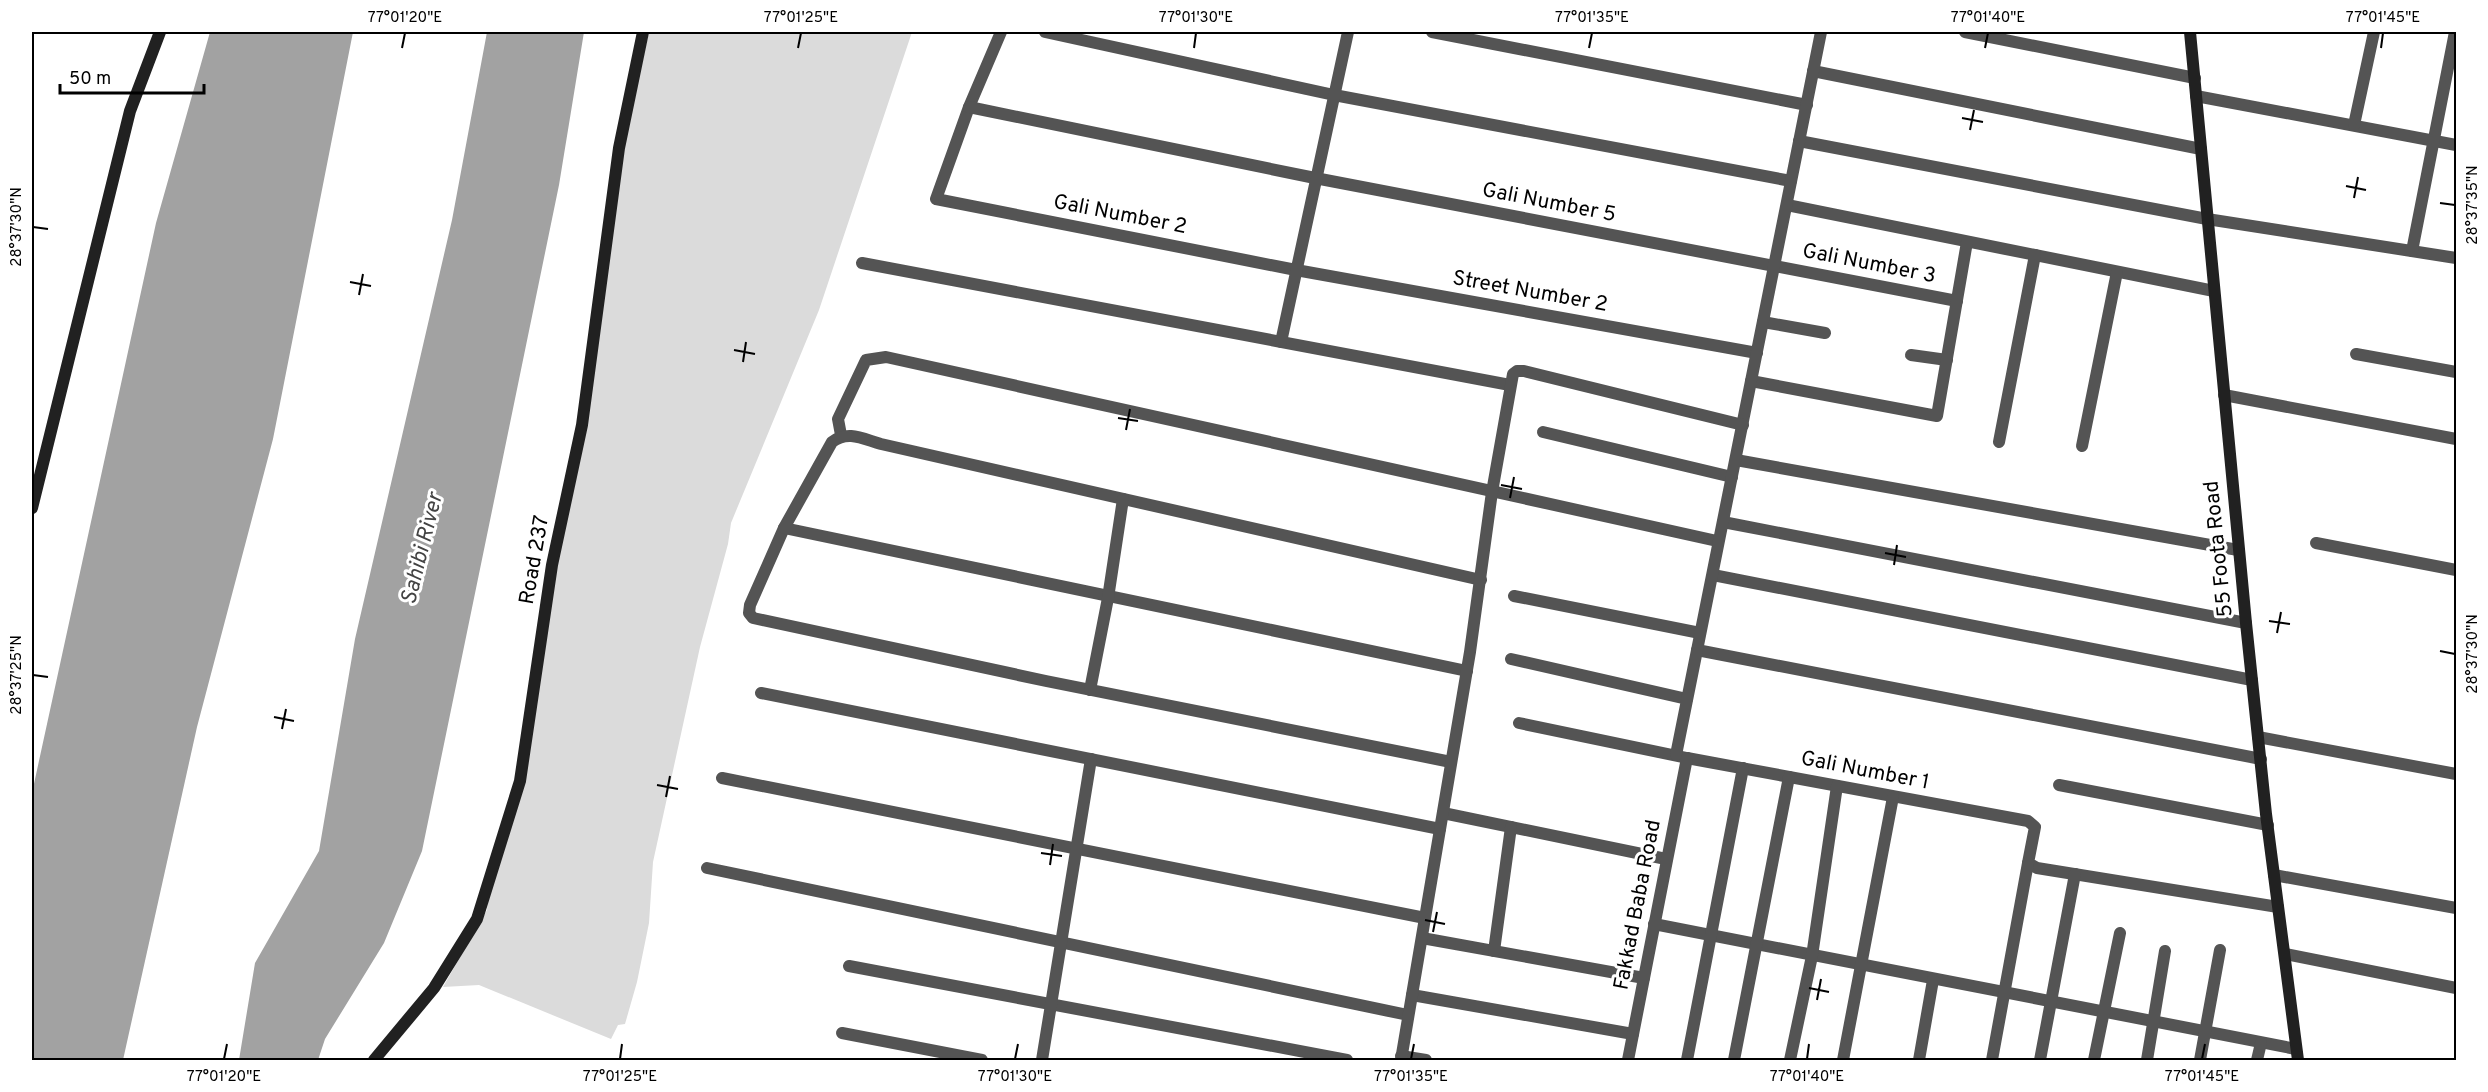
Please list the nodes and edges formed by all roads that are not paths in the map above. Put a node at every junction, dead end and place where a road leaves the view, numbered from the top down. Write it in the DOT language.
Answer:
graph roads {
  1 [pos="160,32"];
  2 [pos="643,32"];
  3 [pos="1000,32"];
  4 [pos="1045,32"];
  5 [pos="1348,32"];
  6 [pos="1432,32"];
  7 [pos="1821,32"];
  8 [pos="1965,32"];
  9 [pos="2190,32"];
  10 [pos="2374,32"];
  11 [pos="2456,32"];
  12 [pos="1814,71"];
  13 [pos="2194,78"];
  14 [pos="1334,95"];
  15 [pos="2196,96"];
  16 [pos="1807,105"];
  17 [pos="969,107"];
  18 [pos="2354,125"];
  19 [pos="1799,141"];
  20 [pos="2435,141"];
  21 [pos="2457,145"];
  22 [pos="2201,149"];
  23 [pos="1315,178"];
  24 [pos="1791,182"];
  25 [pos="1787,206"];
  26 [pos="2207,219"];
  27 [pos="1967,242"];
  28 [pos="2412,251"];
  29 [pos="2035,255"];
  30 [pos="2457,258"];
  31 [pos="862,263"];
  32 [pos="1774,266"];
  33 [pos="1296,270"];
  34 [pos="2117,272"];
  35 [pos="2214,291"];
  36 [pos="1957,301"];
  37 [pos="1763,322"];
  38 [pos="1825,333"];
  39 [pos="1281,342"];
  40 [pos="1757,353"];
  41 [pos="2356,354"];
  42 [pos="1911,355"];
  43 [pos="1947,360"];
  44 [pos="2457,372"];
  45 [pos="1751,381"];
  46 [pos="1510,385"];
  47 [pos="2224,395"];
  48 [pos="1743,425"];
  49 [pos="1543,432"];
  50 [pos="841,435"];
  51 [pos="2457,439"];
  52 [pos="1999,442"];
  53 [pos="2082,446"];
  54 [pos="1736,460"];
  55 [pos="1732,477"];
  56 [pos="1492,492"];
  57 [pos="1123,499"];
  58 [pos="32,508"];
  59 [pos="1723,522"];
  60 [pos="784,528"];
  61 [pos="1718,541"];
  62 [pos="2316,543"];
  63 [pos="2238,550"];
  64 [pos="2457,570"];
  65 [pos="1713,575"];
  66 [pos="1481,580"];
  67 [pos="1514,596"];
  68 [pos="1108,598"];
  69 [pos="2246,623"];
  70 [pos="1700,633"];
  71 [pos="1697,650"];
  72 [pos="1510,659"];
  73 [pos="1467,671"];
  74 [pos="2252,680"];
  75 [pos="1090,690"];
  76 [pos="761,693"];
  77 [pos="1687,699"];
  78 [pos="1519,723"];
  79 [pos="2258,737"];
  80 [pos="1681,757"];
  81 [pos="1091,759"];
  82 [pos="2261,759"];
  83 [pos="1451,762"];
  84 [pos="1743,768"];
  85 [pos="2457,774"];
  86 [pos="1789,777"];
  87 [pos="722,778"];
  88 [pos="2059,785"];
  89 [pos="1838,786"];
  90 [pos="1893,797"];
  91 [pos="1443,813"];
  92 [pos="2268,825"];
  93 [pos="1511,827"];
  94 [pos="1440,829"];
  95 [pos="1075,848"];
  96 [pos="1666,859"];
  97 [pos="2028,863"];
  98 [pos="707,868"];
  99 [pos="2075,874"];
  100 [pos="2274,875"];
  101 [pos="2278,907"];
  102 [pos="2457,909"];
  103 [pos="1425,918"];
  104 [pos="1654,924"];
  105 [pos="2120,933"];
  106 [pos="1712,936"];
  107 [pos="1422,938"];
  108 [pos="1060,942"];
  109 [pos="1756,946"];
  110 [pos="2220,950"];
  111 [pos="1494,951"];
  112 [pos="2165,951"];
  113 [pos="2285,954"];
  114 [pos="1812,956"];
  115 [pos="849,966"];
  116 [pos="1860,966"];
  117 [pos="1644,978"];
  118 [pos="1933,980"];
  119 [pos="2457,988"];
  120 [pos="2006,994"];
  121 [pos="1412,995"];
  122 [pos="2052,1003"];
  123 [pos="1052,1004"];
  124 [pos="2104,1013"];
  125 [pos="1408,1015"];
  126 [pos="2155,1022"];
  127 [pos="2205,1032"];
  128 [pos="842,1033"];
  129 [pos="1633,1034"];
  130 [pos="2260,1042"];
  131 [pos="2297,1055"];
  132 [pos="1401,1058"];
  133 [pos="374,1060"];
  134 [pos="982,1060"];
  135 [pos="1042,1060"];
  136 [pos="1347,1060"];
  137 [pos="1426,1060"];
  138 [pos="1628,1060"];
  139 [pos="1687,1060"];
  140 [pos="1734,1060"];
  141 [pos="1790,1060"];
  142 [pos="1843,1060"];
  143 [pos="1919,1060"];
  144 [pos="1992,1060"];
  145 [pos="2040,1060"];
  146 [pos="2094,1060"];
  147 [pos="2147,1060"];
  148 [pos="2200,1060"];
  149 [pos="2257,1060"];
  1 -- 58 [label="street"];
  2 -- 133 [label="street, Road 237"];
  3 -- 17 [label="street"];
  4 -- 14 [label="street"];
  5 -- 14 [label="street"];
  6 -- 16 [label="street"];
  7 -- 12 [label="street, Fakkad Baba Road"];
  8 -- 13 [label="street"];
  9 -- 13 [label="street, 55 Foota Road"];
  10 -- 18 [label="street"];
  11 -- 20 [label="street"];
  12 -- 16 [label="street, Fakkad Baba Road"];
  12 -- 22 [label="street"];
  13 -- 15 [label="street, 55 Foota Road"];
  14 -- 23 [label="street"];
  14 -- 24 [label="street"];
  15 -- 18 [label="street"];
  15 -- 22 [label="street, 55 Foota Road"];
  16 -- 19 [label="street, Fakkad Baba Road"];
  17 -- 23 [label="street, Gali Number 5"];
  17 -- 33 [label="street, Gali Number 2"];
  18 -- 20 [label="street"];
  19 -- 24 [label="street, Fakkad Baba Road"];
  19 -- 26 [label="street"];
  20 -- 21 [label="street"];
  20 -- 28 [label="street"];
  22 -- 26 [label="street, 55 Foota Road"];
  23 -- 32 [label="street, Gali Number 5"];
  23 -- 33 [label="street"];
  24 -- 25 [label="street, Fakkad Baba Road"];
  25 -- 27 [label="street"];
  25 -- 32 [label="street, Fakkad Baba Road"];
  26 -- 28 [label="street"];
  26 -- 35 [label="street, 55 Foota Road"];
  27 -- 29 [label="street"];
  27 -- 36 [label="street"];
  28 -- 30 [label="street"];
  29 -- 34 [label="street"];
  29 -- 52 [label="street"];
  31 -- 39 [label="street"];
  32 -- 36 [label="street, Gali Number 3"];
  32 -- 37 [label="street, Fakkad Baba Road"];
  33 -- 39 [label="street"];
  33 -- 40 [label="street, Street Number 2"];
  34 -- 35 [label="street"];
  34 -- 53 [label="street"];
  35 -- 47 [label="street, 55 Foota Road"];
  36 -- 43 [label="street"];
  37 -- 38 [label="street"];
  37 -- 40 [label="street, Fakkad Baba Road"];
  39 -- 46 [label="street"];
  40 -- 45 [label="street, Fakkad Baba Road"];
  41 -- 44 [label="street"];
  42 -- 43 [label="street"];
  43 -- 45 [label="street"];
  45 -- 48 [label="street, Fakkad Baba Road"];
  46 -- 48 [label="street"];
  46 -- 56 [label="street"];
  47 -- 51 [label="street"];
  47 -- 63 [label="street, 55 Foota Road"];
  48 -- 54 [label="street, Fakkad Baba Road"];
  49 -- 55 [label="street"];
  50 -- 56 [label="street"];
  50 -- 57 [label="street"];
  50 -- 60 [label="street"];
  54 -- 55 [label="street, Fakkad Baba Road"];
  54 -- 63 [label="street"];
  55 -- 59 [label="street, Fakkad Baba Road"];
  56 -- 61 [label="street"];
  56 -- 66 [label="street"];
  57 -- 66 [label="street"];
  57 -- 68 [label="street"];
  59 -- 61 [label="street, Fakkad Baba Road"];
  59 -- 69 [label="street"];
  60 -- 68 [label="street"];
  60 -- 75 [label="street"];
  61 -- 65 [label="street, Fakkad Baba Road"];
  62 -- 64 [label="street"];
  63 -- 69 [label="street, 55 Foota Road"];
  65 -- 70 [label="street, Fakkad Baba Road"];
  65 -- 74 [label="street"];
  66 -- 73 [label="street"];
  67 -- 70 [label="street"];
  68 -- 73 [label="street"];
  68 -- 75 [label="street"];
  69 -- 74 [label="street, 55 Foota Road"];
  70 -- 71 [label="street, Fakkad Baba Road"];
  71 -- 77 [label="street, Fakkad Baba Road"];
  71 -- 82 [label="street"];
  72 -- 77 [label="street"];
  73 -- 83 [label="street"];
  74 -- 79 [label="street, 55 Foota Road"];
  75 -- 83 [label="street"];
  76 -- 81 [label="street"];
  77 -- 80 [label="street, Fakkad Baba Road"];
  78 -- 80 [label="street, Gali Number 1"];
  79 -- 82 [label="street, 55 Foota Road"];
  79 -- 85 [label="street"];
  80 -- 84 [label="street, Gali Number 1"];
  80 -- 96 [label="street, Fakkad Baba Road"];
  81 -- 94 [label="street"];
  81 -- 95 [label="street"];
  82 -- 92 [label="street, 55 Foota Road"];
  83 -- 91 [label="street"];
  84 -- 86 [label="street, Gali Number 1"];
  84 -- 106 [label="street"];
  86 -- 89 [label="street, Gali Number 1"];
  86 -- 109 [label="street"];
  87 -- 95 [label="street"];
  88 -- 92 [label="street"];
  89 -- 90 [label="street, Gali Number 1"];
  89 -- 114 [label="street"];
  90 -- 97 [label="street, Gali Number 1"];
  90 -- 116 [label="street"];
  91 -- 93 [label="street"];
  91 -- 94 [label="street"];
  92 -- 100 [label="street, 55 Foota Road"];
  93 -- 96 [label="street"];
  93 -- 111 [label="street"];
  94 -- 103 [label="street"];
  95 -- 103 [label="street"];
  95 -- 108 [label="street"];
  96 -- 104 [label="street, Fakkad Baba Road"];
  97 -- 99 [label="street"];
  97 -- 120 [label="street"];
  98 -- 108 [label="street"];
  99 -- 101 [label="street"];
  99 -- 122 [label="street"];
  100 -- 101 [label="street, 55 Foota Road"];
  100 -- 102 [label="street"];
  101 -- 113 [label="street, 55 Foota Road"];
  103 -- 107 [label="street"];
  104 -- 106 [label="street"];
  104 -- 117 [label="street, Fakkad Baba Road"];
  105 -- 124 [label="street"];
  106 -- 109 [label="street"];
  106 -- 139 [label="street"];
  107 -- 111 [label="street"];
  107 -- 121 [label="street"];
  108 -- 123 [label="street"];
  108 -- 125 [label="street"];
  109 -- 114 [label="street"];
  109 -- 140 [label="street"];
  110 -- 127 [label="street"];
  111 -- 117 [label="street"];
  112 -- 126 [label="street"];
  113 -- 119 [label="street"];
  113 -- 131 [label="street, 55 Foota Road"];
  114 -- 116 [label="street"];
  114 -- 141 [label="street"];
  115 -- 123 [label="street"];
  116 -- 118 [label="street"];
  116 -- 142 [label="street"];
  117 -- 129 [label="street, Fakkad Baba Road"];
  118 -- 120 [label="street"];
  118 -- 143 [label="street"];
  120 -- 122 [label="street"];
  120 -- 144 [label="street"];
  121 -- 125 [label="street"];
  121 -- 129 [label="street"];
  122 -- 124 [label="street"];
  122 -- 145 [label="street"];
  123 -- 135 [label="street"];
  123 -- 136 [label="street"];
  124 -- 126 [label="street"];
  124 -- 146 [label="street"];
  125 -- 132 [label="street"];
  126 -- 127 [label="street"];
  126 -- 147 [label="street"];
  127 -- 130 [label="street"];
  127 -- 148 [label="street"];
  128 -- 134 [label="street"];
  129 -- 138 [label="street, Fakkad Baba Road"];
  130 -- 131 [label="street"];
  130 -- 149 [label="street"];
  132 -- 137 [label="street"];
}
